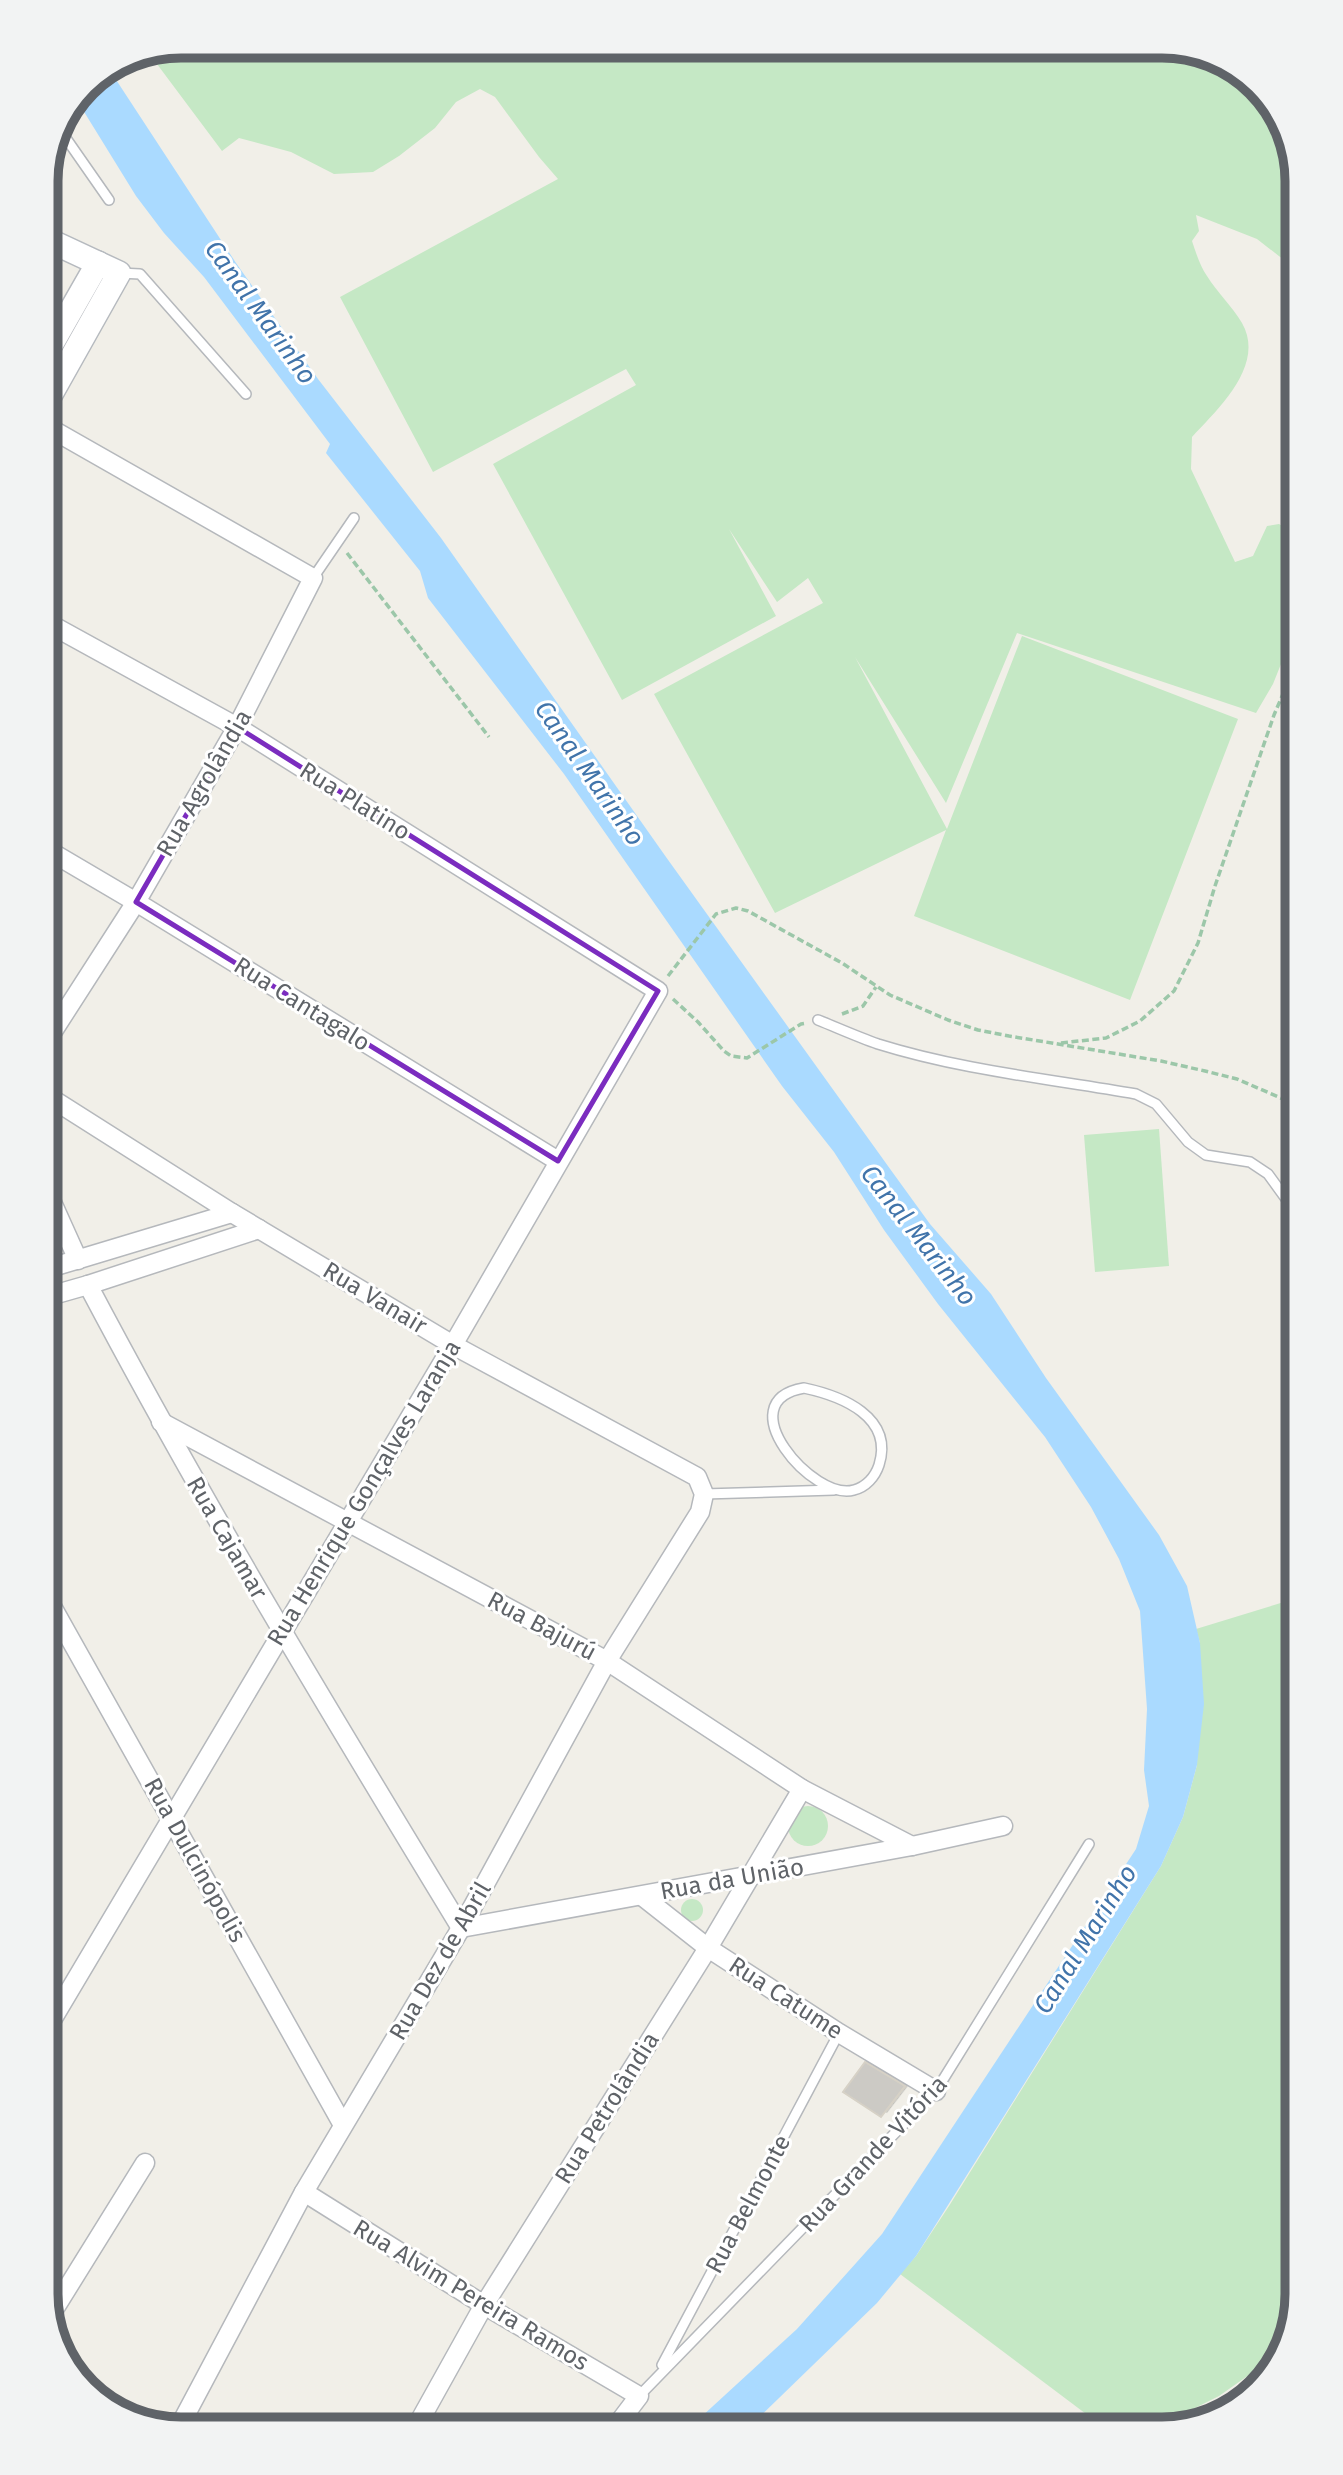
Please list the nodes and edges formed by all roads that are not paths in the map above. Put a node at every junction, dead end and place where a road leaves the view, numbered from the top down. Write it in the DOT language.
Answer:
graph roads {
  1 [pos="66,138"];
  2 [pos="109,200"];
  3 [pos="58,245"];
  4 [pos="97,263"];
  5 [pos="119,273"];
  6 [pos="58,333"];
  7 [pos="58,382"];
  8 [pos="246,394"];
  9 [pos="58,433"];
  10 [pos="354,518"];
  11 [pos="313,578"];
  12 [pos="58,629"];
  13 [pos="237,727"];
  14 [pos="58,856"];
  15 [pos="136,902"];
  16 [pos="658,990"];
  17 [pos="818,1020"];
  18 [pos="58,1023"];
  19 [pos="58,1102"];
  20 [pos="558,1161"];
  21 [pos="1285,1197"];
  22 [pos="232,1213"];
  23 [pos="58,1216"];
  24 [pos="259,1229"];
  25 [pos="78,1260"];
  26 [pos="58,1266"];
  27 [pos="89,1285"];
  28 [pos="58,1294"];
  29 [pos="453,1345"];
  30 [pos="161,1422"];
  31 [pos="834,1490"];
  32 [pos="704,1494"];
  33 [pos="346,1522"];
  34 [pos="58,1617"];
  35 [pos="281,1632"];
  36 [pos="607,1661"];
  37 [pos="802,1789"];
  38 [pos="172,1819"];
  39 [pos="1003,1826"];
  40 [pos="1089,1844"];
  41 [pos="912,1846"];
  42 [pos="752,1875"];
  43 [pos="642,1896"];
  44 [pos="461,1928"];
  45 [pos="708,1948"];
  46 [pos="58,2004"];
  47 [pos="839,2033"];
  48 [pos="936,2091"];
  49 [pos="343,2125"];
  50 [pos="145,2163"];
  51 [pos="304,2192"];
  52 [pos="58,2302"];
  53 [pos="484,2305"];
  54 [pos="657,2375"];
  55 [pos="639,2396"];
  56 [pos="184,2417"];
  57 [pos="422,2417"];
  58 [pos="623,2417"];
  1 -- 2 [label="lane"];
  3 -- 4 [label="street"];
  4 -- 5 [label="street"];
  4 -- 6 [label="street"];
  5 -- 7 [label="street"];
  5 -- 8 [label="lane"];
  9 -- 11 [label="street"];
  10 -- 11 [label="lane, Rua Agrolândia"];
  11 -- 13 [label="street, Rua Agrolândia"];
  12 -- 13 [label="street, Rua Platino"];
  13 -- 15 [label="street, Rua Agrolândia"];
  13 -- 16 [label="street, Rua Platino"];
  14 -- 15 [label="street, Rua Cantagalo"];
  15 -- 18 [label="street, Rua Agrolândia"];
  15 -- 20 [label="street, Rua Cantagalo"];
  16 -- 20 [label="street, Rua Henrique Gonçalves Laranja"];
  17 -- 21 [label="lane"];
  19 -- 22 [label="street, Rua Vanair"];
  20 -- 29 [label="street, Rua Henrique Gonçalves Laranja"];
  22 -- 24 [label="street, Rua Vanair"];
  22 -- 25 [label="street"];
  23 -- 25 [label="street"];
  24 -- 27 [label="street"];
  24 -- 29 [label="street, Rua Vanair"];
  25 -- 26 [label="street"];
  27 -- 28 [label="street"];
  27 -- 30 [label="street, Rua Cajamar"];
  29 -- 32 [label="street, Rua Vanair"];
  29 -- 33 [label="street, Rua Henrique Gonçalves Laranja"];
  30 -- 33 [label="street, Rua Bajurú"];
  30 -- 35 [label="street, Rua Cajamar"];
  31 -- 31 [label="lane"];
  31 -- 32 [label="lane"];
  32 -- 36 [label="street, Rua Dez de Abril"];
  33 -- 35 [label="street, Rua Henrique Gonçalves Laranja"];
  33 -- 36 [label="street, Rua Bajurú"];
  34 -- 38 [label="street, Rua Dulcinópolis"];
  35 -- 38 [label="street, Rua Henrique Gonçalves Laranja"];
  35 -- 44 [label="street, Rua Cajamar"];
  36 -- 37 [label="street, Rua Bajurú"];
  36 -- 44 [label="street, Rua Dez de Abril"];
  37 -- 41 [label="street, Rua Bajurú"];
  37 -- 42 [label="street, Rua Petrolândia"];
  38 -- 46 [label="street, Rua Henrique Gonçalves Laranja"];
  38 -- 49 [label="street, Rua Dulcinópolis"];
  39 -- 41 [label="street, Rua da União"];
  40 -- 48 [label="lane, Rua Grande Vitória"];
  41 -- 42 [label="street, Rua da União"];
  42 -- 43 [label="street, Rua da União"];
  42 -- 45 [label="street, Rua Petrolândia"];
  43 -- 44 [label="street, Rua da União"];
  43 -- 45 [label="street, Rua Catume"];
  44 -- 49 [label="street, Rua Dez de Abril"];
  45 -- 47 [label="street, Rua Catume"];
  45 -- 53 [label="street, Rua Petrolândia"];
  47 -- 48 [label="street, Rua Catume"];
  47 -- 54 [label="lane, Rua Belmonte"];
  48 -- 54 [label="lane, Rua Grande Vitória"];
  49 -- 51 [label="street, Rua Dez de Abril"];
  50 -- 52 [label="street"];
  51 -- 53 [label="street, Rua Alvim Pereira Ramos"];
  51 -- 56 [label="street, Rua Dez de Abril"];
  53 -- 55 [label="street, Rua Alvim Pereira Ramos"];
  53 -- 57 [label="street, Rua Petrolândia"];
  54 -- 55 [label="lane, Rua Grande Vitória"];
  55 -- 58 [label="street, Rua Grande Vitória"];
}
